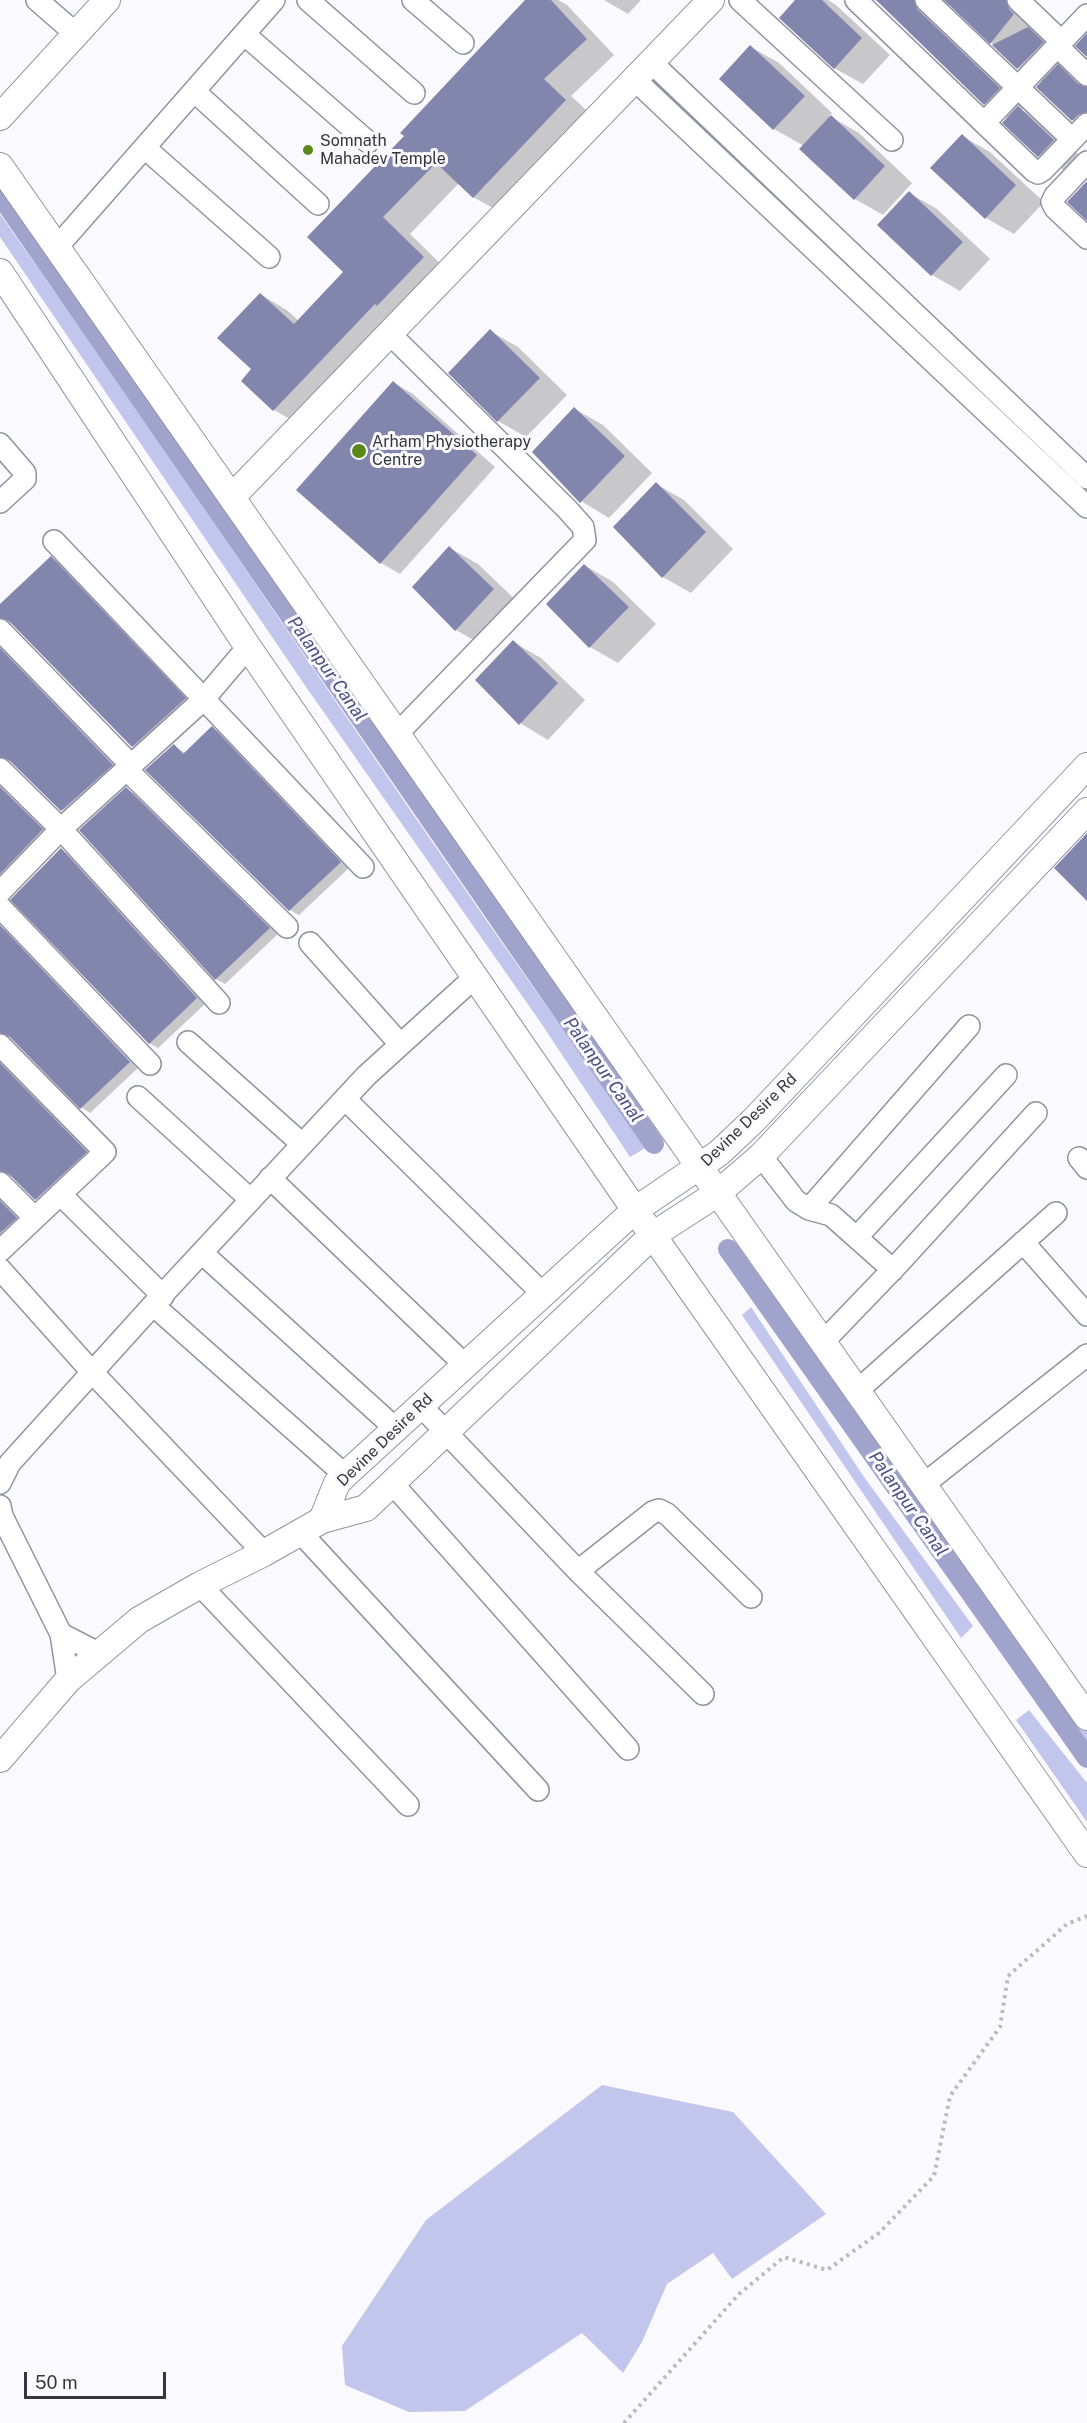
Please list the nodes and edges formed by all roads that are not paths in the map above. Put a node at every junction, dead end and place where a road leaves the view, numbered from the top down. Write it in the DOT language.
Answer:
graph roads {
  1 [pos="38,0"];
  2 [pos="107,0"];
  3 [pos="274,0"];
  4 [pos="308,0"];
  5 [pos="414,0"];
  6 [pos="711,0"];
  7 [pos="740,0"];
  8 [pos="926,0"];
  9 [pos="1018,0"];
  10 [pos="869,4"];
  11 [pos="1087,15"];
  12 [pos="76,34"];
  13 [pos="244,34"];
  14 [pos="464,43"];
  15 [pos="1059,44"];
  16 [pos="643,71"];
  17 [pos="1087,75"];
  18 [pos="1018,88"];
  19 [pos="194,91"];
  20 [pos="414,93"];
  21 [pos="0,117"];
  22 [pos="985,122"];
  23 [pos="1080,131"];
  24 [pos="892,140"];
  25 [pos="368,142"];
  26 [pos="145,148"];
  27 [pos="1087,162"];
  28 [pos="0,165"];
  29 [pos="318,204"];
  30 [pos="806,210"];
  31 [pos="790,227"];
  32 [pos="1087,238"];
  33 [pos="57,248"];
  34 [pos="269,257"];
  35 [pos="0,272"];
  36 [pos="887,287"];
  37 [pos="871,303"];
  38 [pos="390,334"];
  39 [pos="1006,401"];
  40 [pos="991,417"];
  41 [pos="0,444"];
  42 [pos="1087,478"];
  43 [pos="231,497"];
  44 [pos="0,502"];
  45 [pos="1087,507"];
  46 [pos="54,541"];
  47 [pos="0,630"];
  48 [pos="248,647"];
  49 [pos="203,700"];
  50 [pos="397,734"];
  51 [pos="1087,766"];
  52 [pos="129,768"];
  53 [pos="0,769"];
  54 [pos="1087,811"];
  55 [pos="61,829"];
  56 [pos="363,867"];
  57 [pos="0,892"];
  58 [pos="0,908"];
  59 [pos="286,927"];
  60 [pos="310,943"];
  61 [pos="475,977"];
  62 [pos="219,1003"];
  63 [pos="969,1026"];
  64 [pos="188,1042"];
  65 [pos="400,1044"];
  66 [pos="0,1045"];
  67 [pos="150,1064"];
  68 [pos="1006,1075"];
  69 [pos="138,1097"];
  70 [pos="345,1099"];
  71 [pos="1036,1113"];
  72 [pos="302,1144"];
  73 [pos="761,1156"];
  74 [pos="700,1167"];
  75 [pos="270,1178"];
  76 [pos="0,1183"];
  77 [pos="717,1193"];
  78 [pos="60,1194"];
  79 [pos="250,1200"];
  80 [pos="808,1209"];
  81 [pos="635,1210"];
  82 [pos="1056,1213"];
  83 [pos="35,1218"];
  84 [pos="653,1235"];
  85 [pos="857,1237"];
  86 [pos="1023,1242"];
  87 [pos="0,1251"];
  88 [pos="202,1253"];
  89 [pos="0,1269"];
  90 [pos="892,1270"];
  91 [pos="543,1294"];
  92 [pos="158,1300"];
  93 [pos="1087,1315"];
  94 [pos="823,1342"];
  95 [pos="1087,1355"];
  96 [pos="465,1365"];
  97 [pos="92,1372"];
  98 [pos="857,1391"];
  99 [pos="421,1406"];
  100 [pos="396,1429"];
  101 [pos="446,1431"];
  102 [pos="345,1475"];
  103 [pos="0,1483"];
  104 [pos="392,1483"];
  105 [pos="923,1485"];
  106 [pos="0,1506"];
  107 [pos="311,1527"];
  108 [pos="264,1553"];
  109 [pos="578,1571"];
  110 [pos="200,1585"];
  111 [pos="751,1597"];
  112 [pos="61,1634"];
  113 [pos="100,1654"];
  114 [pos="68,1680"];
  115 [pos="703,1694"];
  116 [pos="1087,1717"];
  117 [pos="628,1749"];
  118 [pos="0,1759"];
  119 [pos="538,1790"];
  120 [pos="408,1805"];
  121 [pos="1087,1854"];
  1 -- 12 [label="street"];
  2 -- 12 [label="street"];
  3 -- 13 [label="street"];
  4 -- 20 [label="street"];
  5 -- 14 [label="street"];
  6 -- 16 [label="street"];
  7 -- 24 [label="street"];
  8 -- 18 [label="street"];
  9 -- 15 [label="street"];
  10 -- 22 [label="street"];
  11 -- 15 [label="street"];
  12 -- 21 [label="street"];
  13 -- 19 [label="street"];
  13 -- 25 [label="street"];
  15 -- 17 [label="street"];
  15 -- 18 [label="street"];
  16 -- 30 [label="street"];
  16 -- 31 [label="street"];
  16 -- 38 [label="street"];
  18 -- 22 [label="street"];
  18 -- 23 [label="street"];
  19 -- 26 [label="street"];
  19 -- 29 [label="street"];
  22 -- 23 [label="street"];
  26 -- 33 [label="street"];
  26 -- 34 [label="street"];
  27 -- 32 [label="street"];
  28 -- 33 [label="street"];
  30 -- 31 [label="street"];
  30 -- 36 [label="street"];
  31 -- 37 [label="street"];
  33 -- 43 [label="street"];
  35 -- 48 [label="street"];
  36 -- 37 [label="street"];
  36 -- 39 [label="street"];
  37 -- 40 [label="street"];
  38 -- 43 [label="street"];
  38 -- 50 [label="street"];
  39 -- 40 [label="street"];
  39 -- 42 [label="street"];
  40 -- 45 [label="street"];
  41 -- 44 [label="street"];
  43 -- 50 [label="street"];
  46 -- 49 [label="street"];
  47 -- 52 [label="street"];
  48 -- 49 [label="street"];
  48 -- 61 [label="street"];
  49 -- 52 [label="street"];
  49 -- 56 [label="street"];
  50 -- 74 [label="street"];
  51 -- 74 [label="street, Devine Desire Rd"];
  52 -- 55 [label="street"];
  52 -- 59 [label="street"];
  53 -- 55 [label="street"];
  54 -- 73 [label="street, Devine Desire Rd"];
  55 -- 57 [label="street"];
  55 -- 62 [label="street"];
  58 -- 67 [label="street"];
  60 -- 65 [label="street"];
  61 -- 65 [label="street"];
  61 -- 81 [label="street"];
  63 -- 80 [label="street"];
  64 -- 72 [label="street"];
  65 -- 70 [label="street"];
  66 -- 78 [label="street"];
  68 -- 85 [label="street"];
  69 -- 79 [label="street"];
  70 -- 72 [label="street"];
  70 -- 91 [label="street"];
  71 -- 90 [label="street"];
  72 -- 75 [label="street"];
  73 -- 77 [label="street, Devine Desire Rd"];
  73 -- 80 [label="street"];
  74 -- 77 [label="street"];
  74 -- 81 [label="street, Devine Desire Rd"];
  75 -- 79 [label="street"];
  75 -- 96 [label="street"];
  76 -- 83 [label="street"];
  77 -- 84 [label="street, Devine Desire Rd"];
  77 -- 94 [label="street"];
  78 -- 83 [label="street"];
  78 -- 92 [label="street"];
  79 -- 88 [label="street"];
  80 -- 85 [label="street"];
  81 -- 84 [label="street"];
  81 -- 91 [label="street, Devine Desire Rd"];
  82 -- 86 [label="street"];
  83 -- 87 [label="street"];
  84 -- 101 [label="street, Devine Desire Rd"];
  84 -- 121 [label="street"];
  85 -- 90 [label="street"];
  86 -- 93 [label="street"];
  86 -- 98 [label="street"];
  88 -- 92 [label="street"];
  88 -- 100 [label="street"];
  89 -- 97 [label="street"];
  90 -- 94 [label="street"];
  91 -- 96 [label="street, Devine Desire Rd"];
  92 -- 97 [label="street"];
  92 -- 102 [label="street"];
  94 -- 98 [label="street"];
  95 -- 105 [label="street"];
  96 -- 99 [label="street, Devine Desire Rd"];
  97 -- 103 [label="street"];
  97 -- 108 [label="street"];
  98 -- 105 [label="street"];
  99 -- 100 [label="street, Devine Desire Rd"];
  99 -- 101 [label="street"];
  100 -- 102 [label="street, Devine Desire Rd"];
  101 -- 104 [label="street, Devine Desire Rd"];
  101 -- 109 [label="street"];
  102 -- 107 [label="street, Devine Desire Rd"];
  104 -- 107 [label="street, Devine Desire Rd"];
  104 -- 117 [label="street"];
  105 -- 116 [label="street"];
  106 -- 112 [label="street"];
  107 -- 108 [label="street"];
  107 -- 119 [label="street"];
  108 -- 110 [label="street"];
  109 -- 111 [label="street"];
  109 -- 115 [label="street"];
  110 -- 113 [label="street"];
  110 -- 120 [label="street"];
  112 -- 113 [label="street"];
  112 -- 114 [label="street"];
  113 -- 114 [label="street"];
  114 -- 118 [label="street"];
}
